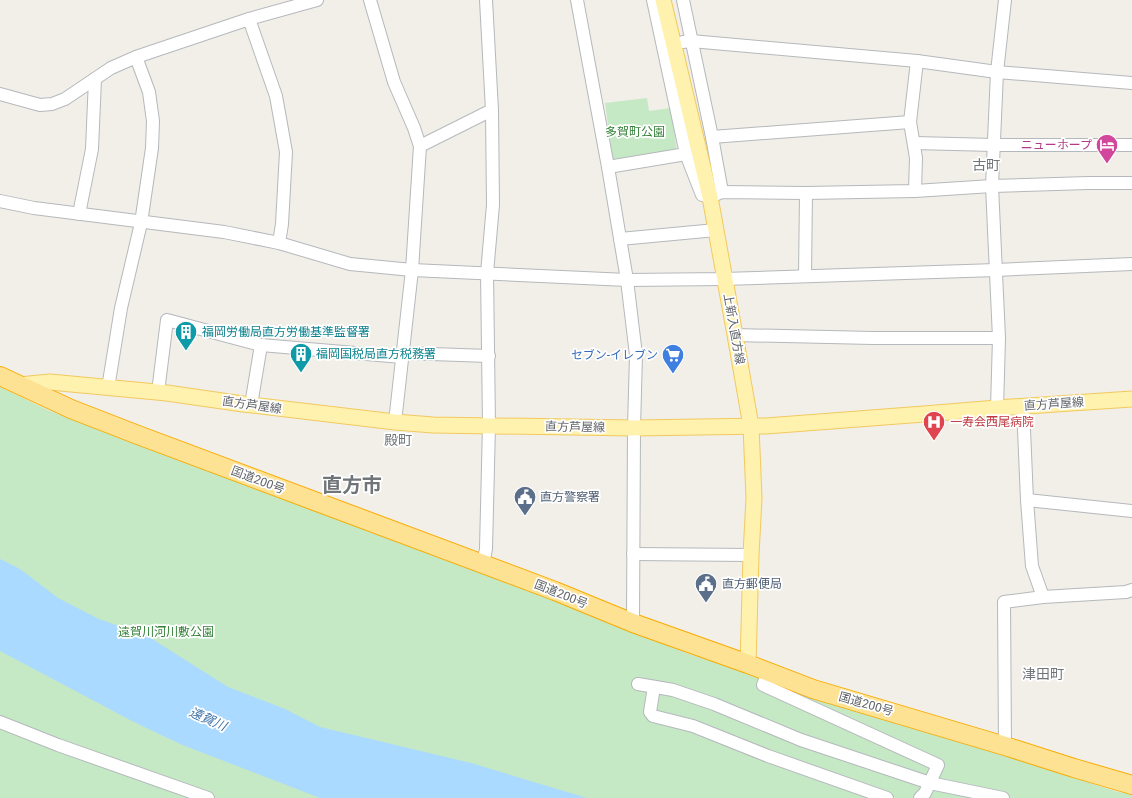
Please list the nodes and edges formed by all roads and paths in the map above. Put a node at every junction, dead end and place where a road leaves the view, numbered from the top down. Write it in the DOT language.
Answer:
graph roads {
  1 [pos="317,0"];
  2 [pos="370,0"];
  3 [pos="486,0"];
  4 [pos="577,0"];
  5 [pos="653,0"];
  6 [pos="663,0"];
  7 [pos="683,0"];
  8 [pos="1005,0"];
  9 [pos="249,19"];
  10 [pos="687,42"];
  11 [pos="136,57"];
  12 [pos="917,61"];
  13 [pos="998,72"];
  14 [pos="96,80"];
  15 [pos="1132,83"];
  16 [pos="0,94"];
  17 [pos="492,110"];
  18 [pos="910,122"];
  19 [pos="712,137"];
  20 [pos="914,143"];
  21 [pos="994,145"];
  22 [pos="1132,145"];
  23 [pos="420,146"];
  24 [pos="686,154"];
  25 [pos="608,167"];
  26 [pos="1132,183"];
  27 [pos="992,186"];
  28 [pos="915,191"];
  29 [pos="806,193"];
  30 [pos="716,194"];
  31 [pos="0,201"];
  32 [pos="79,214"];
  33 [pos="141,223"];
  34 [pos="716,230"];
  35 [pos="620,239"];
  36 [pos="279,243"];
  37 [pos="1132,264"];
  38 [pos="412,270"];
  39 [pos="996,270"];
  40 [pos="488,273"];
  41 [pos="805,276"];
  42 [pos="724,279"];
  43 [pos="627,280"];
  44 [pos="735,335"];
  45 [pos="999,338"];
  46 [pos="261,345"];
  47 [pos="403,355"];
  48 [pos="489,356"];
  49 [pos="0,376"];
  50 [pos="19,385"];
  51 [pos="108,388"];
  52 [pos="158,392"];
  53 [pos="1132,399"];
  54 [pos="251,405"];
  55 [pos="1023,406"];
  56 [pos="997,408"];
  57 [pos="395,422"];
  58 [pos="489,425"];
  59 [pos="751,426"];
  60 [pos="634,428"];
  61 [pos="1027,500"];
  62 [pos="1132,511"];
  63 [pos="633,554"];
  64 [pos="751,555"];
  65 [pos="483,564"];
  66 [pos="1132,590"];
  67 [pos="1043,597"];
  68 [pos="633,623"];
  69 [pos="748,664"];
  70 [pos="768,672"];
  71 [pos="638,684"];
  72 [pos="654,687"];
  73 [pos="0,722"];
  74 [pos="1006,746"];
  75 [pos="930,783"];
  76 [pos="1132,786"];
  77 [pos="208,798"];
  78 [pos="888,798"];
  79 [pos="920,798"];
  80 [pos="1003,798"];
  1 -- 9 [label="street"];
  2 -- 23 [label="street"];
  3 -- 17 [label="street"];
  4 -- 25 [label="street"];
  5 -- 24 [label="street"];
  6 -- 30 [label="main road, 上新入直方線"];
  7 -- 10 [label="street"];
  8 -- 13 [label="street"];
  9 -- 11 [label="street"];
  9 -- 36 [label="street"];
  10 -- 12 [label="street"];
  10 -- 19 [label="street"];
  11 -- 14 [label="street"];
  11 -- 33 [label="street"];
  12 -- 13 [label="street"];
  12 -- 18 [label="street"];
  13 -- 15 [label="street"];
  13 -- 21 [label="street"];
  14 -- 16 [label="street"];
  14 -- 32 [label="street"];
  17 -- 23 [label="street"];
  17 -- 40 [label="street"];
  18 -- 19 [label="street"];
  18 -- 20 [label="street"];
  19 -- 30 [label="street"];
  20 -- 21 [label="street"];
  20 -- 28 [label="street"];
  21 -- 22 [label="street"];
  21 -- 27 [label="street"];
  23 -- 38 [label="street"];
  24 -- 25 [label="street"];
  24 -- 30 [label="street"];
  25 -- 35 [label="street"];
  26 -- 27 [label="street"];
  27 -- 28 [label="street"];
  27 -- 39 [label="street"];
  28 -- 29 [label="street"];
  29 -- 30 [label="street"];
  29 -- 41 [label="street"];
  30 -- 34 [label="main road, 上新入直方線"];
  31 -- 32 [label="street"];
  32 -- 33 [label="street"];
  33 -- 36 [label="street"];
  33 -- 51 [label="street"];
  34 -- 35 [label="street"];
  34 -- 42 [label="main road, 上新入直方線"];
  35 -- 43 [label="street"];
  36 -- 38 [label="street"];
  37 -- 39 [label="street"];
  38 -- 40 [label="street"];
  38 -- 47 [label="street"];
  39 -- 41 [label="street"];
  39 -- 45 [label="street"];
  40 -- 43 [label="street"];
  40 -- 48 [label="street"];
  41 -- 42 [label="street"];
  42 -- 43 [label="street"];
  42 -- 44 [label="main road, 上新入直方線"];
  43 -- 60 [label="street"];
  44 -- 45 [label="street"];
  44 -- 59 [label="main road, 上新入直方線"];
  45 -- 56 [label="street"];
  46 -- 47 [label="street"];
  46 -- 52 [label="street"];
  46 -- 54 [label="street"];
  47 -- 48 [label="street"];
  47 -- 57 [label="street"];
  48 -- 58 [label="street"];
  49 -- 50 [label="highway, 国道200号"];
  50 -- 51 [label="main road, 直方芦屋線"];
  50 -- 65 [label="highway, 国道200号"];
  51 -- 52 [label="main road, 直方芦屋線"];
  52 -- 54 [label="main road, 直方芦屋線"];
  53 -- 55 [label="main road, 直方芦屋線"];
  54 -- 57 [label="main road, 直方芦屋線"];
  55 -- 56 [label="main road, 直方芦屋線"];
  55 -- 61 [label="street"];
  56 -- 59 [label="main road, 直方芦屋線"];
  57 -- 58 [label="main road, 直方芦屋線"];
  58 -- 60 [label="main road, 直方芦屋線"];
  58 -- 65 [label="street"];
  59 -- 60 [label="main road, 直方芦屋線"];
  59 -- 64 [label="main road, 上新入直方線"];
  60 -- 63 [label="street"];
  61 -- 62 [label="street"];
  61 -- 67 [label="street"];
  63 -- 64 [label="street"];
  63 -- 68 [label="street"];
  64 -- 69 [label="main road, 上新入直方線"];
  65 -- 68 [label="highway, 国道200号"];
  66 -- 67 [label="street"];
  67 -- 74 [label="street"];
  68 -- 69 [label="highway, 国道200号"];
  69 -- 70 [label="highway, 国道200号"];
  70 -- 74 [label="highway, 国道200号"];
  70 -- 75 [label="street"];
  71 -- 72 [label="street"];
  72 -- 75 [label="street"];
  72 -- 78 [label="street"];
  73 -- 77 [label="street"];
  74 -- 76 [label="highway, 国道200号"];
  75 -- 79 [label="street"];
  75 -- 80 [label="street"];
}
